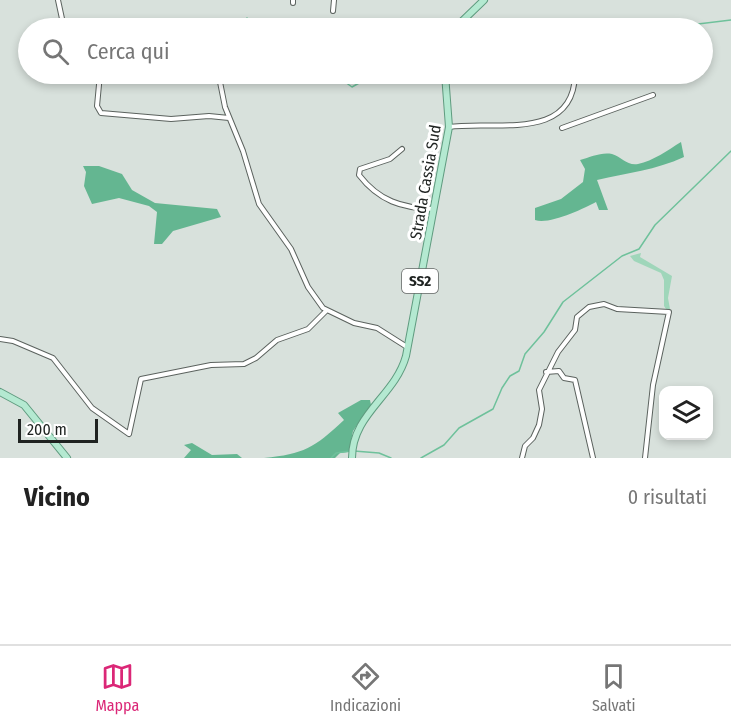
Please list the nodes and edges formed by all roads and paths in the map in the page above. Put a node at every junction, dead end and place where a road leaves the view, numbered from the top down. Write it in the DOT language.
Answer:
graph roads {
  1 [pos="58,0"];
  2 [pos="334,0"];
  3 [pos="484,0"];
  4 [pos="333,11"];
  5 [pos="62,18"];
  6 [pos="465,18"];
  7 [pos="98,84"];
  8 [pos="221,84"];
  9 [pos="446,84"];
  10 [pos="573,84"];
  11 [pos="653,95"];
  12 [pos="230,118"];
  13 [pos="449,127"];
  14 [pos="562,128"];
  15 [pos="402,149"];
  16 [pos="434,209"];
  17 [pos="326,311"];
  18 [pos="0,339"];
  19 [pos="408,347"];
  20 [pos="546,372"];
  21 [pos="0,393"];
  22 [pos="67,458"];
  23 [pos="352,458"];
  24 [pos="522,458"];
  25 [pos="593,458"];
  26 [pos="645,458"];
  1 -- 5 [label="street"];
  2 -- 4 [label="street"];
  3 -- 6 [label="main road"];
  7 -- 12 [label="street"];
  8 -- 12 [label="street"];
  9 -- 13 [label="main road, Strada Cassia Sud / SS2"];
  10 -- 13 [label="street"];
  11 -- 14 [label="street"];
  12 -- 17 [label="street"];
  13 -- 16 [label="main road, Strada Cassia Sud / SS2"];
  15 -- 16 [label="street"];
  16 -- 19 [label="main road, Strada Cassia Sud / SS2"];
  17 -- 18 [label="street"];
  17 -- 19 [label="street"];
  19 -- 23 [label="main road, Strada Cassia Sud / SS2"];
  20 -- 24 [label="street"];
  20 -- 25 [label="street"];
  20 -- 26 [label="street"];
  21 -- 22 [label="main road"];
}
